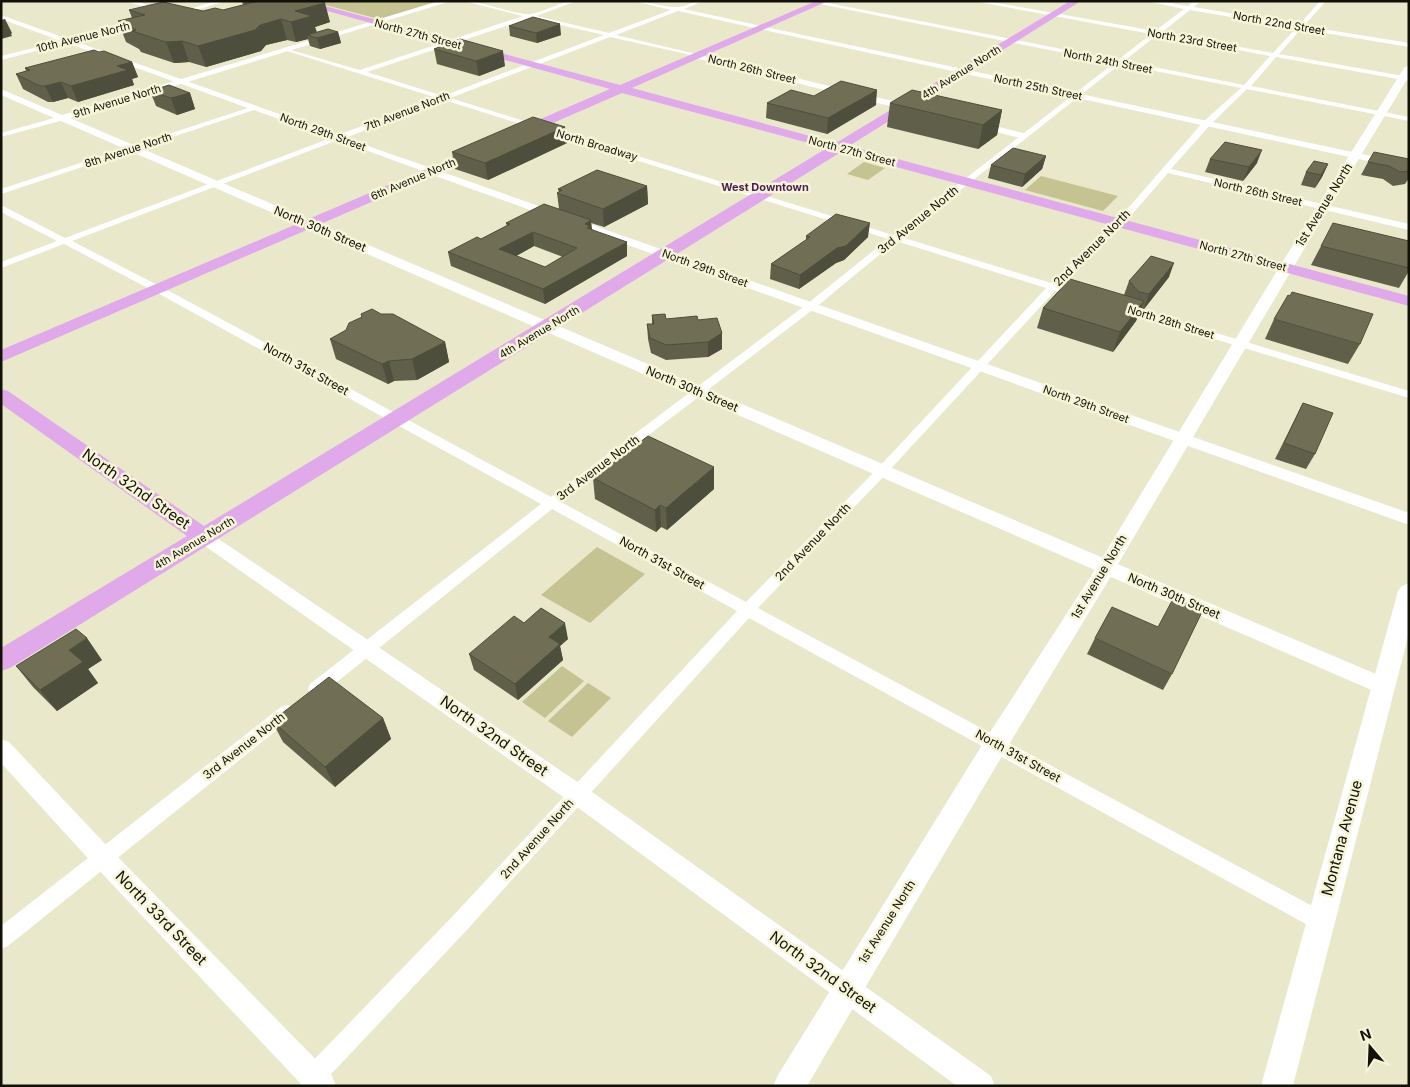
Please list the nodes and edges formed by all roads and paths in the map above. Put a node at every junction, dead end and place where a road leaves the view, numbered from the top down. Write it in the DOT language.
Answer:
graph roads {
  1 [pos="129,1"];
  2 [pos="224,1"];
  3 [pos="295,1"];
  4 [pos="448,1"];
  5 [pos="467,1"];
  6 [pos="574,1"];
  7 [pos="638,1"];
  8 [pos="700,1"];
  9 [pos="976,1"];
  10 [pos="1077,1"];
  11 [pos="1148,1"];
  12 [pos="1198,1"];
  13 [pos="1323,1"];
  14 [pos="817,2"];
  15 [pos="1189,8"];
  16 [pos="677,10"];
  17 [pos="173,14"];
  18 [pos="1054,15"];
  19 [pos="530,16"];
  20 [pos="1,17"];
  21 [pos="162,17"];
  22 [pos="146,21"];
  23 [pos="376,23"];
  24 [pos="1301,27"];
  25 [pos="764,28"];
  26 [pos="1157,34"];
  27 [pos="608,35"];
  28 [pos="69,41"];
  29 [pos="1010,42"];
  30 [pos="448,43"];
  31 [pos="1409,45"];
  32 [pos="289,50"];
  33 [pos="1274,55"];
  34 [pos="698,56"];
  35 [pos="1,58"];
  36 [pos="1119,63"];
  37 [pos="532,64"];
  38 [pos="1409,68"];
  39 [pos="962,71"];
  40 [pos="361,72"];
  41 [pos="1405,79"];
  42 [pos="181,82"];
  43 [pos="1246,87"];
  44 [pos="620,88"];
  45 [pos="1,92"];
  46 [pos="1077,95"];
  47 [pos="442,98"];
  48 [pos="904,106"];
  49 [pos="254,108"];
  50 [pos="923,111"];
  51 [pos="1381,114"];
  52 [pos="61,118"];
  53 [pos="1409,119"];
  54 [pos="963,121"];
  55 [pos="1208,123"];
  56 [pos="534,126"];
  57 [pos="1,136"];
  58 [pos="1024,136"];
  59 [pos="509,137"];
  60 [pos="338,138"];
  61 [pos="1037,139"];
  62 [pos="492,144"];
  63 [pos="840,147"];
  64 [pos="132,148"];
  65 [pos="1355,155"];
  66 [pos="1409,167"];
  67 [pos="1166,170"];
  68 [pos="431,171"];
  69 [pos="965,181"];
  70 [pos="214,184"];
  71 [pos="1,192"];
  72 [pos="762,195"];
  73 [pos="1322,207"];
  74 [pos="1,208"];
  75 [pos="1117,223"];
  76 [pos="308,224"];
  77 [pos="1409,227"];
  78 [pos="897,237"];
  79 [pos="63,241"];
  80 [pos="666,255"];
  81 [pos="1,264"];
  82 [pos="1286,268"];
  83 [pos="1053,287"];
  84 [pos="157,289"];
  85 [pos="1071,292"];
  86 [pos="1409,301"];
  87 [pos="1114,305"];
  88 [pos="810,306"];
  89 [pos="547,327"];
  90 [pos="1240,343"];
  91 [pos="2,356"];
  92 [pos="979,366"];
  93 [pos="698,392"];
  94 [pos="1,395"];
  95 [pos="1409,395"];
  96 [pos="397,419"];
  97 [pos="1182,438"];
  98 [pos="882,471"];
  99 [pos="551,503"];
  100 [pos="1409,519"];
  101 [pos="204,537"];
  102 [pos="1105,567"];
  103 [pos="1409,591"];
  104 [pos="748,610"];
  105 [pos="368,648"];
  106 [pos="1,661"];
  107 [pos="1382,686"];
  108 [pos="996,744"];
  109 [pos="1,748"];
  110 [pos="577,794"];
  111 [pos="103,858"];
  112 [pos="1320,921"];
  113 [pos="1,939"];
  114 [pos="847,990"];
  115 [pos="313,1083"];
  116 [pos="789,1086"];
  117 [pos="981,1086"];
  118 [pos="1277,1086"];
  1 -- 17 [label="street"];
  2 -- 17 [label="street"];
  3 -- 23 [label="main road, North 27th Street"];
  4 -- 23 [label="street, 9th Avenue North"];
  5 -- 19 [label="street, North 26th Street"];
  6 -- 19 [label="street"];
  7 -- 16 [label="street, North 25th Street"];
  8 -- 16 [label="street, 7th Avenue North"];
  9 -- 18 [label="street, North 23rd Street"];
  10 -- 18 [label="main road, 4th Avenue North"];
  11 -- 15 [label="street, North 22nd Street"];
  12 -- 15 [label="street, 3rd Avenue North"];
  13 -- 24 [label="street, 2nd Avenue North"];
  14 -- 25 [label="main road"];
  14 -- 29 [label="street, North 24th Street"];
  15 -- 24 [label="street, North 22nd Street"];
  15 -- 26 [label="street, 3rd Avenue North"];
  16 -- 25 [label="street, North 25th Street"];
  16 -- 27 [label="street, 7th Avenue North"];
  17 -- 21 [label="street"];
  18 -- 26 [label="street, North 23rd Street"];
  18 -- 29 [label="main road, 4th Avenue North"];
  19 -- 27 [label="street, North 26th Street"];
  19 -- 30 [label="street"];
  20 -- 28 [label="street, North 29th Street"];
  22 -- 28 [label="street, 10th Avenue North"];
  23 -- 30 [label="main road, North 27th Street"];
  23 -- 32 [label="street, 9th Avenue North"];
  24 -- 31 [label="street, North 22nd Street"];
  24 -- 33 [label="street, 2nd Avenue North"];
  25 -- 34 [label="main road"];
  25 -- 39 [label="street, North 25th Street"];
  26 -- 33 [label="street, North 23rd Street"];
  26 -- 36 [label="street, 3rd Avenue North"];
  27 -- 34 [label="street, North 26th Street"];
  27 -- 37 [label="street, 7th Avenue North"];
  28 -- 35 [label="street, 10th Avenue North"];
  28 -- 42 [label="street, North 29th Street"];
  29 -- 36 [label="street, North 24th Street"];
  29 -- 39 [label="main road, 4th Avenue North"];
  30 -- 37 [label="main road, North 27th Street"];
  30 -- 40 [label="street"];
  32 -- 40 [label="street, North Broadway"];
  32 -- 42 [label="street, 9th Avenue North"];
  33 -- 41 [label="street, North 23rd Street"];
  33 -- 43 [label="street, 2nd Avenue North"];
  34 -- 44 [label="main road"];
  34 -- 48 [label="street, North 26th Street"];
  36 -- 43 [label="street, North 24th Street"];
  36 -- 46 [label="street, 3rd Avenue North"];
  37 -- 44 [label="main road, North 27th Street"];
  37 -- 47 [label="street, 7th Avenue North"];
  38 -- 41 [label="main road, 1st Avenue North"];
  39 -- 46 [label="street, North 25th Street"];
  39 -- 48 [label="main road, 4th Avenue North"];
  40 -- 47 [label="street, North Broadway"];
  41 -- 51 [label="main road, 1st Avenue North"];
  42 -- 49 [label="street, North 29th Street"];
  42 -- 52 [label="street, 9th Avenue North"];
  43 -- 51 [label="street, North 24th Street"];
  43 -- 55 [label="street, 2nd Avenue North"];
  44 -- 56 [label="main road"];
  44 -- 63 [label="main road, North 27th Street"];
  45 -- 52 [label="street, North 30th Street"];
  46 -- 55 [label="street, North 25th Street"];
  46 -- 58 [label="street, 3rd Avenue North"];
  47 -- 56 [label="street, North Broadway"];
  47 -- 60 [label="street, 7th Avenue North"];
  48 -- 50 [label="street, North 26th Street"];
  48 -- 63 [label="main road, 4th Avenue North"];
  49 -- 60 [label="street, North 29th Street"];
  49 -- 64 [label="street, 8th Avenue North"];
  51 -- 53 [label="street, North 24th Street"];
  51 -- 65 [label="main road, 1st Avenue North"];
  52 -- 57 [label="street, 9th Avenue North"];
  52 -- 64 [label="street, North 30th Street"];
  54 -- 58 [label="street"];
  55 -- 65 [label="street, North 25th Street"];
  55 -- 67 [label="street, 2nd Avenue North"];
  56 -- 59 [label="main road"];
  56 -- 72 [label="street, North Broadway"];
  58 -- 61 [label="street"];
  58 -- 69 [label="street, 3rd Avenue North"];
  60 -- 68 [label="street, North 29th Street"];
  60 -- 70 [label="street, 7th Avenue North"];
  62 -- 68 [label="main road, 6th Avenue North"];
  63 -- 69 [label="main road, North 27th Street"];
  63 -- 72 [label="main road, 4th Avenue North"];
  64 -- 70 [label="street, North 30th Street"];
  64 -- 71 [label="street, 8th Avenue North"];
  65 -- 66 [label="street, North 25th Street"];
  65 -- 73 [label="main road, 1st Avenue North"];
  67 -- 73 [label="street, North 26th Street"];
  67 -- 75 [label="street, 2nd Avenue North"];
  68 -- 76 [label="main road, 6th Avenue North"];
  68 -- 80 [label="street, North 29th Street"];
  69 -- 75 [label="main road, North 27th Street"];
  69 -- 78 [label="street, 3rd Avenue North"];
  70 -- 76 [label="street, North 30th Street"];
  70 -- 79 [label="street, 7th Avenue North"];
  72 -- 78 [label="street"];
  72 -- 80 [label="main road, 4th Avenue North"];
  73 -- 77 [label="street, North 26th Street"];
  73 -- 82 [label="main road, 1st Avenue North"];
  74 -- 79 [label="street, North 31st Street"];
  75 -- 82 [label="main road, North 27th Street"];
  75 -- 83 [label="street, 2nd Avenue North"];
  76 -- 84 [label="main road, 6th Avenue North"];
  76 -- 89 [label="street, North 30th Street"];
  78 -- 83 [label="street"];
  78 -- 88 [label="street, 3rd Avenue North"];
  79 -- 81 [label="street, 7th Avenue North"];
  79 -- 84 [label="street, North 31st Street"];
  80 -- 88 [label="street, North 29th Street"];
  80 -- 89 [label="main road, 4th Avenue North"];
  82 -- 86 [label="main road, North 27th Street"];
  82 -- 90 [label="main road, 1st Avenue North"];
  83 -- 85 [label="street"];
  83 -- 92 [label="street, 2nd Avenue North"];
  84 -- 91 [label="main road, 6th Avenue North"];
  84 -- 96 [label="street, North 31st Street"];
  87 -- 90 [label="street, North 28th Street"];
  88 -- 92 [label="street, North 29th Street"];
  88 -- 93 [label="street, 3rd Avenue North"];
  89 -- 93 [label="street, North 30th Street"];
  89 -- 96 [label="main road, 4th Avenue North"];
  90 -- 95 [label="street, North 28th Street"];
  90 -- 97 [label="main road, 1st Avenue North"];
  92 -- 97 [label="street, North 29th Street"];
  92 -- 98 [label="street, 2nd Avenue North"];
  93 -- 98 [label="street, North 30th Street"];
  93 -- 99 [label="street, 3rd Avenue North"];
  94 -- 101 [label="main road, North 32nd Street"];
  96 -- 99 [label="street, North 31st Street"];
  96 -- 101 [label="main road, 4th Avenue North"];
  97 -- 100 [label="street, North 29th Street"];
  97 -- 102 [label="main road, 1st Avenue North"];
  98 -- 102 [label="street, North 30th Street"];
  98 -- 104 [label="street, 2nd Avenue North"];
  99 -- 104 [label="street, North 31st Street"];
  99 -- 105 [label="street, 3rd Avenue North"];
  101 -- 105 [label="street, North 32nd Street"];
  101 -- 106 [label="main road, 4th Avenue North"];
  102 -- 107 [label="street, North 30th Street"];
  102 -- 108 [label="main road, 1st Avenue North"];
  103 -- 107 [label="main road, Montana Avenue"];
  104 -- 108 [label="street, North 31st Street"];
  104 -- 110 [label="street, 2nd Avenue North"];
  105 -- 110 [label="street, North 32nd Street"];
  105 -- 111 [label="street, 3rd Avenue North"];
  107 -- 112 [label="main road, Montana Avenue"];
  108 -- 112 [label="street, North 31st Street"];
  108 -- 114 [label="main road, 1st Avenue North"];
  109 -- 111 [label="street, North 33rd Street"];
  110 -- 114 [label="street, North 32nd Street"];
  110 -- 115 [label="street, 2nd Avenue North"];
  111 -- 113 [label="street, 3rd Avenue North"];
  111 -- 115 [label="street, North 33rd Street"];
  112 -- 118 [label="main road, Montana Avenue"];
  114 -- 116 [label="main road, 1st Avenue North"];
  114 -- 117 [label="street, North 32nd Street"];
}
